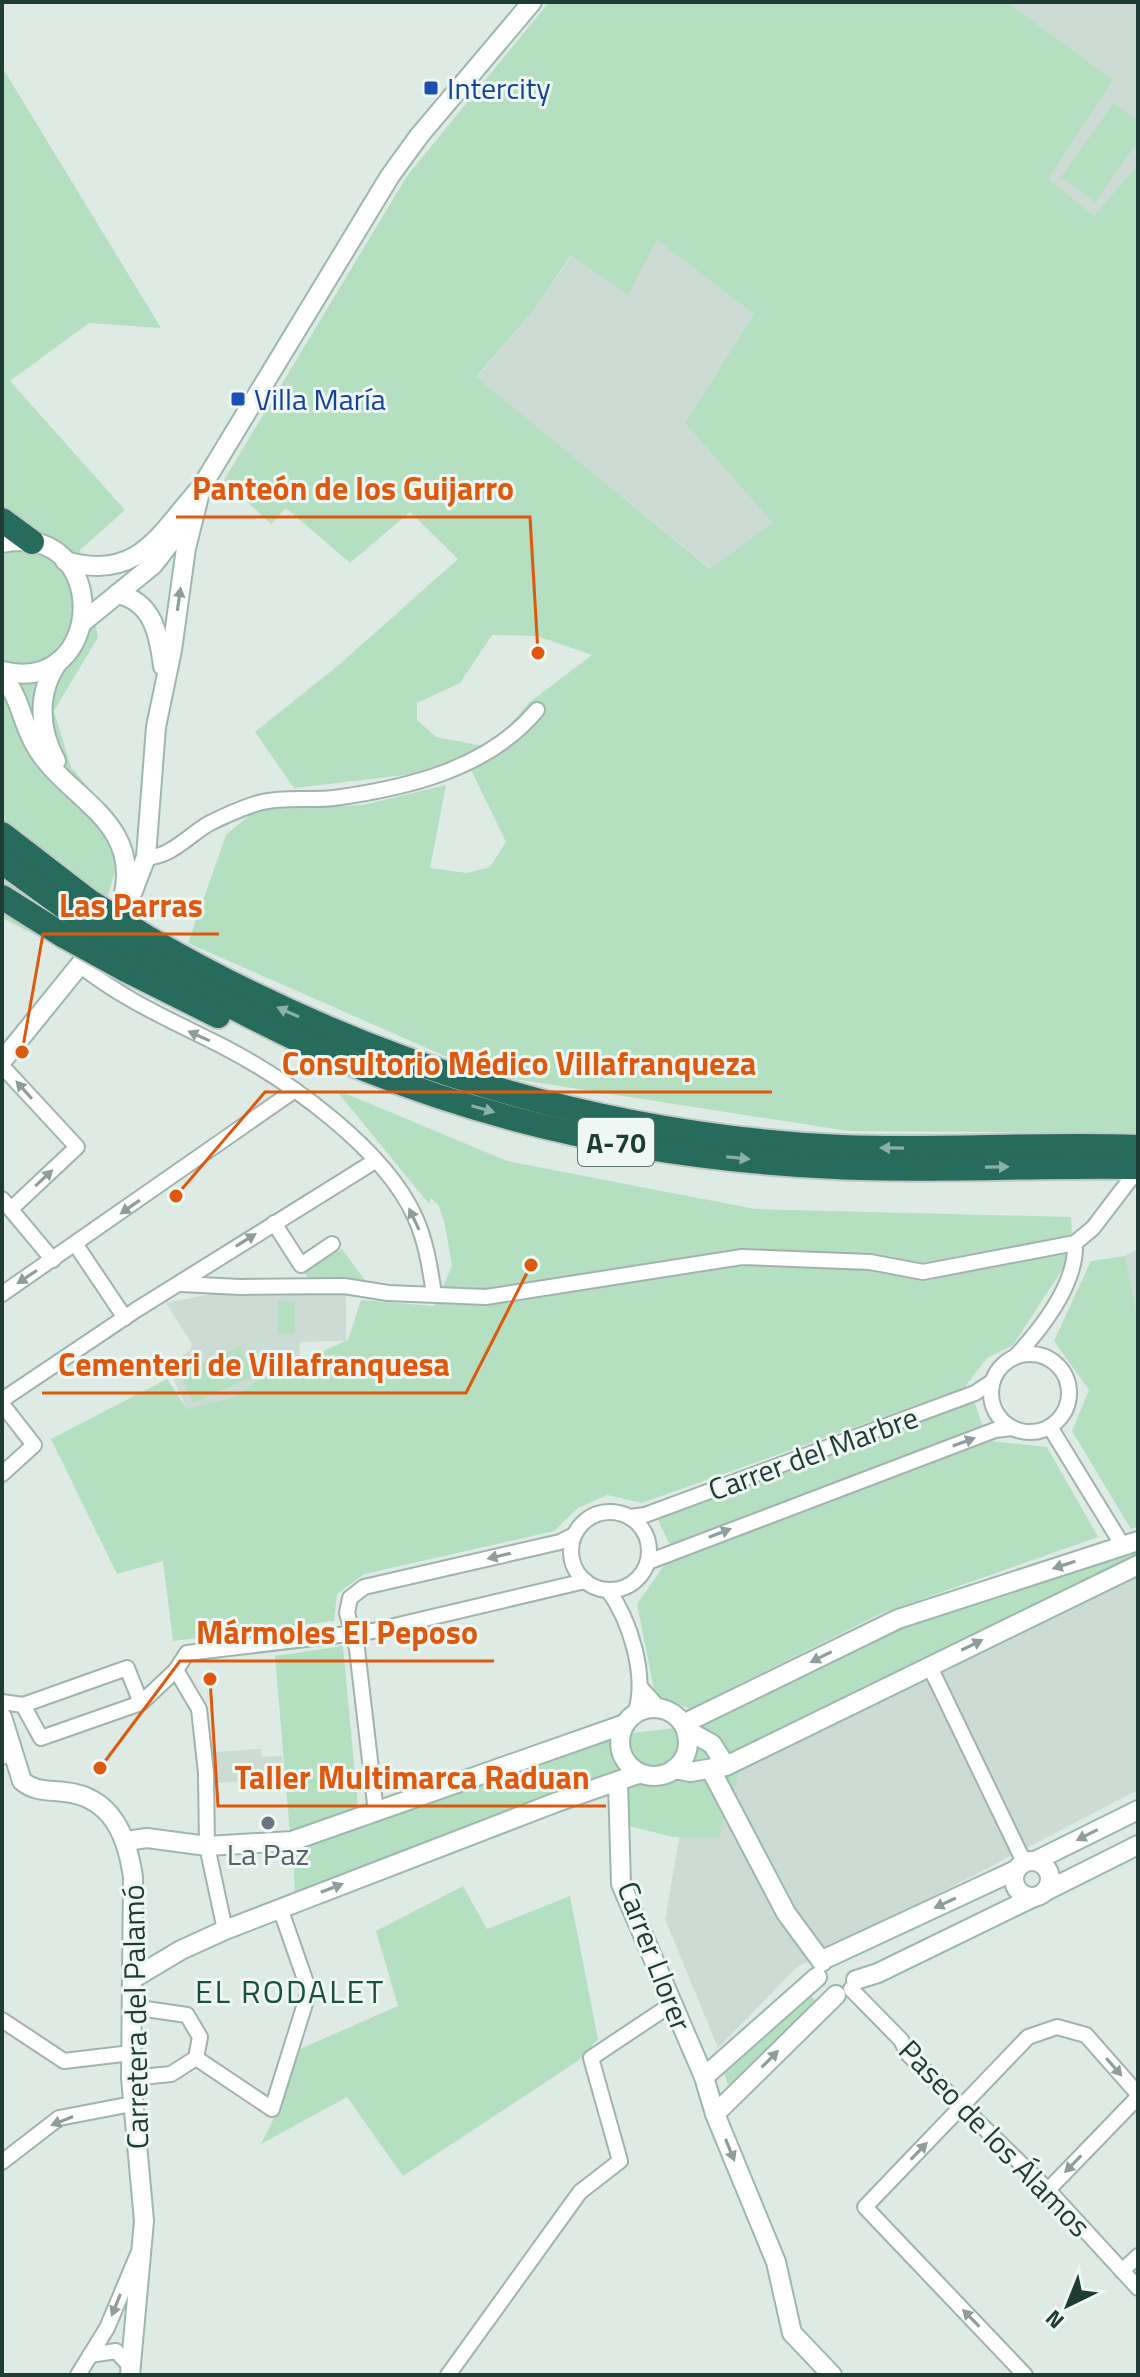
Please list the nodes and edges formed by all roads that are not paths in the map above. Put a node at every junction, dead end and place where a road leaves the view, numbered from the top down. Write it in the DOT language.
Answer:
graph roads {
  1 [pos="520,2"];
  2 [pos="532,2"];
  3 [pos="323,283"];
  4 [pos="200,494"];
  5 [pos="2,520"];
  6 [pos="32,542"];
  7 [pos="2,543"];
  8 [pos="65,561"];
  9 [pos="117,594"];
  10 [pos="83,622"];
  11 [pos="62,658"];
  12 [pos="2,674"];
  13 [pos="164,676"];
  14 [pos="537,710"];
  15 [pos="65,777"];
  16 [pos="149,826"];
  17 [pos="2,834"];
  18 [pos="115,835"];
  19 [pos="146,857"];
  20 [pos="2,862"];
  21 [pos="2,897"];
  22 [pos="77,918"];
  23 [pos="133,952"];
  24 [pos="83,960"];
  25 [pos="2,1063"];
  26 [pos="295,1090"];
  27 [pos="1138,1147"];
  28 [pos="375,1161"];
  29 [pos="1138,1168"];
  30 [pos="6,1204"];
  31 [pos="274,1223"];
  32 [pos="1075,1243"];
  33 [pos="332,1244"];
  34 [pos="76,1245"];
  35 [pos="53,1260"];
  36 [pos="181,1284"];
  37 [pos="2,1294"];
  38 [pos="434,1294"];
  39 [pos="125,1318"];
  40 [pos="1043,1322"];
  41 [pos="1014,1358"];
  42 [pos="1049,1359"];
  43 [pos="993,1381"];
  44 [pos="2,1402"];
  45 [pos="1050,1427"];
  46 [pos="1012,1428"];
  47 [pos="2,1474"];
  48 [pos="630,1517"];
  49 [pos="574,1535"];
  50 [pos="1130,1543"];
  51 [pos="648,1562"];
  52 [pos="1138,1565"];
  53 [pos="585,1581"];
  54 [pos="630,1584"];
  55 [pos="608,1590"];
  56 [pos="624,1612"];
  57 [pos="354,1634"];
  58 [pos="929,1665"];
  59 [pos="176,1670"];
  60 [pos="641,1688"];
  61 [pos="2,1702"];
  62 [pos="141,1703"];
  63 [pos="23,1705"];
  64 [pos="659,1708"];
  65 [pos="2,1717"];
  66 [pos="630,1718"];
  67 [pos="685,1727"];
  68 [pos="2,1743"];
  69 [pos="2,1757"];
  70 [pos="718,1768"];
  71 [pos="674,1769"];
  72 [pos="638,1774"];
  73 [pos="618,1783"];
  74 [pos="1138,1810"];
  75 [pos="376,1812"];
  76 [pos="126,1841"];
  77 [pos="1138,1845"];
  78 [pos="207,1846"];
  79 [pos="1025,1864"];
  80 [pos="1039,1895"];
  81 [pos="280,1908"];
  82 [pos="225,1930"];
  83 [pos="823,1965"];
  84 [pos="134,1978"];
  85 [pos="848,1988"];
  86 [pos="672,2004"];
  87 [pos="132,2007"];
  88 [pos="2,2020"];
  89 [pos="131,2053"];
  90 [pos="196,2058"];
  91 [pos="704,2077"];
  92 [pos="131,2078"];
  93 [pos="1138,2096"];
  94 [pos="132,2104"];
  95 [pos="962,2107"];
  96 [pos="715,2114"];
  97 [pos="2,2162"];
  98 [pos="1048,2190"];
  99 [pos="139,2253"];
  100 [pos="1138,2256"];
  101 [pos="1122,2271"];
  102 [pos="1138,2288"];
  103 [pos="90,2355"];
  104 [pos="130,2371"];
  105 [pos="78,2375"];
  106 [pos="448,2375"];
  107 [pos="832,2375"];
  108 [pos="1025,2375"];
  1 -- 3 [label="street"];
  2 -- 3 [label="street"];
  3 -- 4 [label="street"];
  4 -- 8 [label="street"];
  4 -- 9 [label="street"];
  13 -- 4 [label="street, one-way"];
  5 -- 6 [label="highway"];
  6 -- 7 [label="street"];
  6 -- 8 [label="street"];
  8 -- 10 [label="street"];
  9 -- 10 [label="street"];
  9 -- 13 [label="street"];
  10 -- 11 [label="street"];
  11 -- 12 [label="street"];
  11 -- 15 [label="street"];
  12 -- 15 [label="street"];
  13 -- 16 [label="street"];
  14 -- 19 [label="street"];
  15 -- 18 [label="street"];
  16 -- 18 [label="street"];
  16 -- 19 [label="street"];
  17 -- 22 [label="highway, A-70"];
  18 -- 19 [label="street"];
  20 -- 22 [label="highway, A-70"];
  21 -- 22 [label="highway"];
  22 -- 23 [label="highway, A-70, bridge"];
  22 -- 23 [label="highway, bridge"];
  27 -- 23 [label="highway, A-70, one-way"];
  23 -- 29 [label="highway, A-70, one-way"];
  24 -- 25 [label="street"];
  26 -- 24 [label="street, one-way"];
  30 -- 25 [label="street, one-way"];
  26 -- 28 [label="street"];
  26 -- 34 [label="street, one-way"];
  28 -- 31 [label="street"];
  38 -- 28 [label="street, one-way"];
  29 -- 32 [label="street"];
  30 -- 35 [label="street"];
  31 -- 33 [label="street"];
  36 -- 31 [label="street, one-way"];
  32 -- 38 [label="street"];
  32 -- 40 [label="street"];
  34 -- 35 [label="street"];
  34 -- 39 [label="street"];
  35 -- 37 [label="street, one-way"];
  36 -- 38 [label="street"];
  36 -- 39 [label="street"];
  39 -- 44 [label="street"];
  40 -- 41 [label="street"];
  40 -- 42 [label="street"];
  41 -- 42 [label="street"];
  41 -- 43 [label="street"];
  42 -- 45 [label="street"];
  43 -- 46 [label="street"];
  43 -- 48 [label="street, Carrer del Marbre"];
  44 -- 47 [label="street"];
  45 -- 46 [label="street"];
  45 -- 50 [label="street"];
  51 -- 46 [label="street, Carrer del Marbre, one-way"];
  48 -- 49 [label="street"];
  48 -- 51 [label="street"];
  49 -- 53 [label="street"];
  49 -- 57 [label="street, one-way"];
  50 -- 67 [label="street, one-way"];
  51 -- 54 [label="street"];
  58 -- 52 [label="street, one-way"];
  53 -- 55 [label="street"];
  53 -- 57 [label="street"];
  54 -- 55 [label="street"];
  54 -- 56 [label="street"];
  55 -- 56 [label="street"];
  56 -- 60 [label="street"];
  57 -- 59 [label="street"];
  57 -- 75 [label="street"];
  58 -- 70 [label="street"];
  58 -- 79 [label="street"];
  59 -- 62 [label="street"];
  59 -- 78 [label="street"];
  60 -- 64 [label="street"];
  60 -- 66 [label="street"];
  61 -- 63 [label="street"];
  62 -- 63 [label="street"];
  62 -- 63 [label="street"];
  64 -- 66 [label="street"];
  64 -- 67 [label="street"];
  65 -- 76 [label="street, Carretera del Palamó"];
  66 -- 72 [label="street"];
  66 -- 75 [label="street"];
  67 -- 70 [label="street"];
  67 -- 71 [label="street"];
  68 -- 69 [label="street"];
  70 -- 71 [label="street"];
  70 -- 83 [label="street"];
  71 -- 72 [label="street"];
  72 -- 73 [label="street"];
  81 -- 73 [label="street, one-way"];
  73 -- 86 [label="street, Carrer Llorer"];
  74 -- 79 [label="street, one-way"];
  75 -- 78 [label="street"];
  76 -- 78 [label="street"];
  76 -- 84 [label="street, Carretera del Palamó"];
  77 -- 80 [label="street"];
  78 -- 82 [label="street"];
  79 -- 80 [label="street"];
  79 -- 80 [label="street"];
  79 -- 83 [label="street, one-way"];
  80 -- 85 [label="street"];
  81 -- 82 [label="street"];
  81 -- 90 [label="street"];
  82 -- 84 [label="street"];
  83 -- 85 [label="street"];
  83 -- 85 [label="street"];
  83 -- 91 [label="street"];
  84 -- 87 [label="street, Carretera del Palamó"];
  85 -- 95 [label="street, Paseo de los Álamos"];
  96 -- 85 [label="street, one-way"];
  86 -- 91 [label="street, Carrer Llorer"];
  86 -- 106 [label="street"];
  87 -- 89 [label="street, Carretera del Palamó"];
  87 -- 90 [label="street"];
  88 -- 89 [label="street"];
  89 -- 92 [label="street, Carretera del Palamó"];
  90 -- 92 [label="street"];
  91 -- 96 [label="street, Carrer Llorer"];
  92 -- 94 [label="street, Carretera del Palamó"];
  95 -- 93 [label="street, one-way"];
  93 -- 98 [label="street, one-way"];
  94 -- 97 [label="street, one-way"];
  94 -- 99 [label="street, Carretera del Palamó"];
  95 -- 98 [label="street, Paseo de los Álamos"];
  108 -- 95 [label="street, one-way"];
  96 -- 107 [label="street, Carrer Llorer, one-way"];
  98 -- 101 [label="street, Paseo de los Álamos"];
  99 -- 103 [label="street, one-way"];
  99 -- 104 [label="street, Carretera del Palamó"];
  100 -- 101 [label="street"];
  101 -- 102 [label="street, Paseo de los Álamos"];
  103 -- 104 [label="street"];
  103 -- 105 [label="street"];
}
